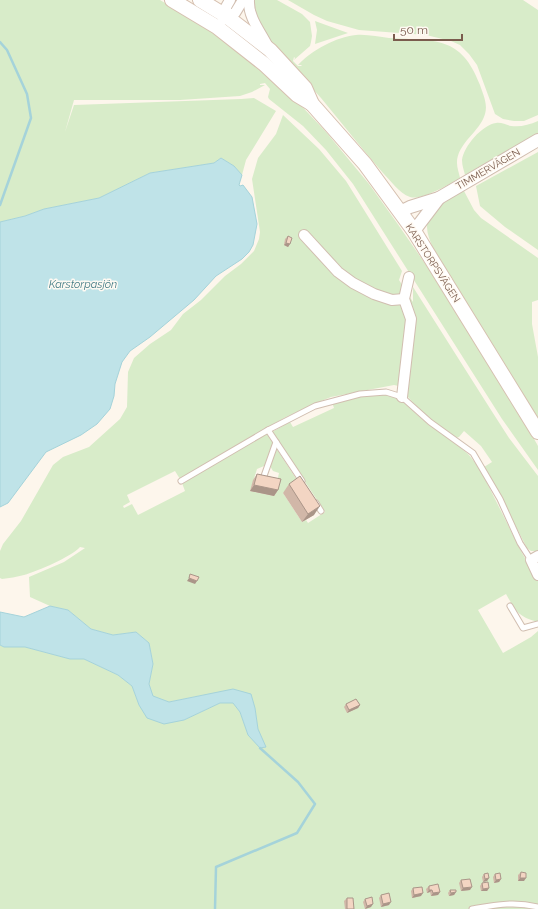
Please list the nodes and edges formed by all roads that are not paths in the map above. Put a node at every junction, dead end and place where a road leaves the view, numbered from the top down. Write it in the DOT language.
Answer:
graph roads {
  1 [pos="172,0"];
  2 [pos="200,0"];
  3 [pos="230,0"];
  4 [pos="243,0"];
  5 [pos="248,0"];
  6 [pos="221,21"];
  7 [pos="270,50"];
  8 [pos="312,104"];
  9 [pos="538,140"];
  10 [pos="439,198"];
  11 [pos="400,212"];
  12 [pos="414,231"];
  13 [pos="304,236"];
  14 [pos="409,277"];
  15 [pos="404,299"];
  16 [pos="402,398"];
  17 [pos="268,430"];
  18 [pos="538,432"];
  19 [pos="276,442"];
  20 [pos="257,475"];
  21 [pos="181,481"];
  22 [pos="305,486"];
  23 [pos="313,499"];
  24 [pos="321,511"];
  25 [pos="534,558"];
  26 [pos="538,575"];
  27 [pos="510,606"];
  28 [pos="538,624"];
  29 [pos="518,906"];
  30 [pos="538,907"];
  31 [pos="472,909"];
  1 -- 6 [label="main road, KARSTORPSVÄGEN"];
  2 -- 6 [label="main road, KARSTORPSVÄGEN"];
  3 -- 6 [label="street"];
  4 -- 6 [label="street"];
  5 -- 7 [label="street"];
  6 -- 7 [label="main road, KARSTORPSVÄGEN"];
  6 -- 8 [label="main road, KARSTORPSVÄGEN"];
  7 -- 8 [label="main road, KARSTORPSVÄGEN"];
  8 -- 11 [label="main road, KARSTORPSVÄGEN"];
  9 -- 10 [label="street, TIMMERVÄGEN"];
  10 -- 11 [label="street, TIMMERVÄGEN"];
  10 -- 12 [label="street, TIMMERVÄGEN"];
  11 -- 12 [label="main road, KARSTORPSVÄGEN"];
  12 -- 18 [label="main road, KARSTORPSVÄGEN"];
  13 -- 15 [label="street"];
  14 -- 15 [label="street"];
  15 -- 16 [label="street"];
  16 -- 17 [label="lane"];
  16 -- 25 [label="lane"];
  17 -- 19 [label="lane"];
  17 -- 21 [label="lane"];
  19 -- 20 [label="lane"];
  19 -- 22 [label="lane"];
  23 -- 24 [label="lane"];
  25 -- 26 [label="street"];
  27 -- 28 [label="lane"];
  29 -- 30 [label="lane"];
  29 -- 31 [label="lane"];
}
